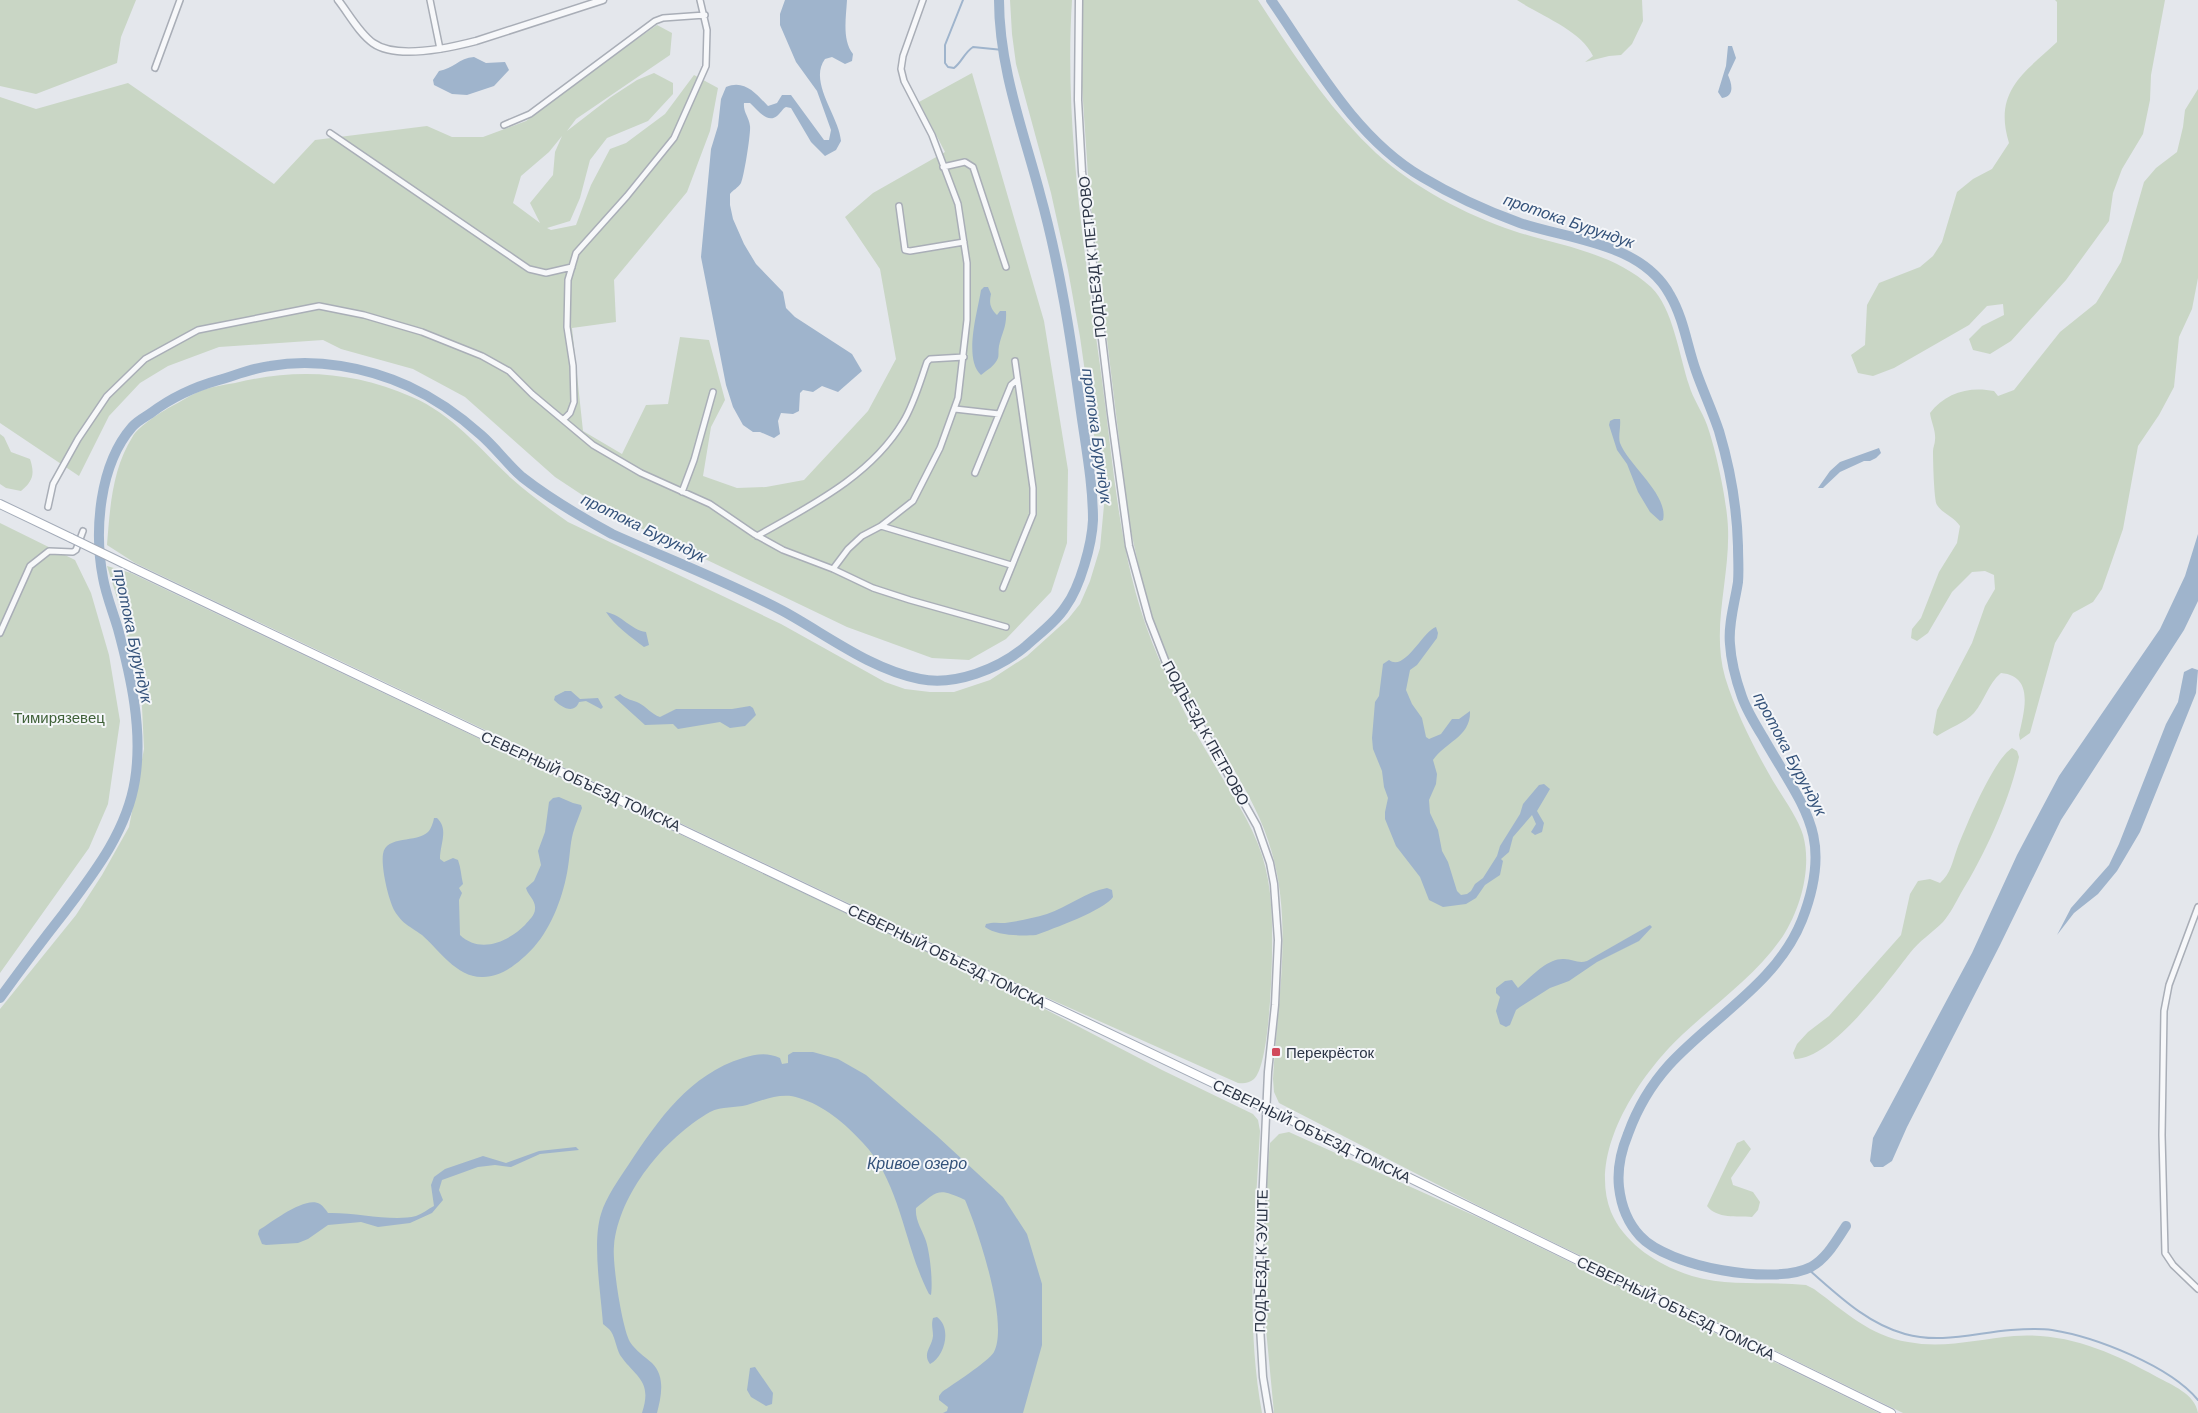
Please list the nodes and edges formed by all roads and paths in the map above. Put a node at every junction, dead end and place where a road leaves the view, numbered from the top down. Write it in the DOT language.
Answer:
graph roads {
  1 [pos="180,0"];
  2 [pos="338,0"];
  3 [pos="430,0"];
  4 [pos="602,0"];
  5 [pos="700,0"];
  6 [pos="923,0"];
  7 [pos="1078,0"];
  8 [pos="705,15"];
  9 [pos="440,49"];
  10 [pos="155,68"];
  11 [pos="504,124"];
  12 [pos="330,133"];
  13 [pos="943,167"];
  14 [pos="899,206"];
  15 [pos="964,242"];
  16 [pos="572,267"];
  17 [pos="1006,267"];
  18 [pos="964,356"];
  19 [pos="1015,361"];
  20 [pos="1017,380"];
  21 [pos="713,392"];
  22 [pos="955,409"];
  23 [pos="999,414"];
  24 [pos="564,419"];
  25 [pos="975,473"];
  26 [pos="682,492"];
  27 [pos="0,504"];
  28 [pos="48,507"];
  29 [pos="881,526"];
  30 [pos="83,531"];
  31 [pos="757,536"];
  32 [pos="1011,565"];
  33 [pos="833,569"];
  34 [pos="1003,588"];
  35 [pos="1006,627"];
  36 [pos="0,633"];
  37 [pos="2198,907"];
  38 [pos="1266,1109"];
  39 [pos="2198,1289"];
  40 [pos="1269,1413"];
  41 [pos="1891,1413"];
  1 -- 10 [label="street"];
  2 -- 9 [label="street"];
  3 -- 9 [label="street"];
  4 -- 9 [label="street"];
  5 -- 8 [label="street"];
  6 -- 13 [label="street"];
  7 -- 38 [label="street, ПОДЪЕЗД К ПЕТРОВО"];
  8 -- 11 [label="street"];
  8 -- 16 [label="street"];
  12 -- 16 [label="street"];
  13 -- 15 [label="street"];
  13 -- 17 [label="street"];
  14 -- 15 [label="street"];
  15 -- 18 [label="street"];
  16 -- 24 [label="street"];
  18 -- 22 [label="street"];
  18 -- 31 [label="street"];
  19 -- 20 [label="street"];
  20 -- 23 [label="street"];
  20 -- 32 [label="street"];
  21 -- 26 [label="street"];
  22 -- 23 [label="street"];
  22 -- 29 [label="street"];
  23 -- 25 [label="street"];
  24 -- 26 [label="street"];
  24 -- 28 [label="street"];
  26 -- 31 [label="street"];
  27 -- 38 [label="main road, СЕВЕРНЫЙ ОБЪЕЗД ТОМСКА, bridge"];
  29 -- 32 [label="street"];
  29 -- 33 [label="street"];
  30 -- 36 [label="street"];
  31 -- 33 [label="street"];
  32 -- 34 [label="street"];
  33 -- 35 [label="street"];
  37 -- 39 [label="street"];
  38 -- 40 [label="street, ПОДЪЕЗД К ЭУШТЕ"];
  38 -- 41 [label="main road, СЕВЕРНЫЙ ОБЪЕЗД ТОМСКА"];
}
